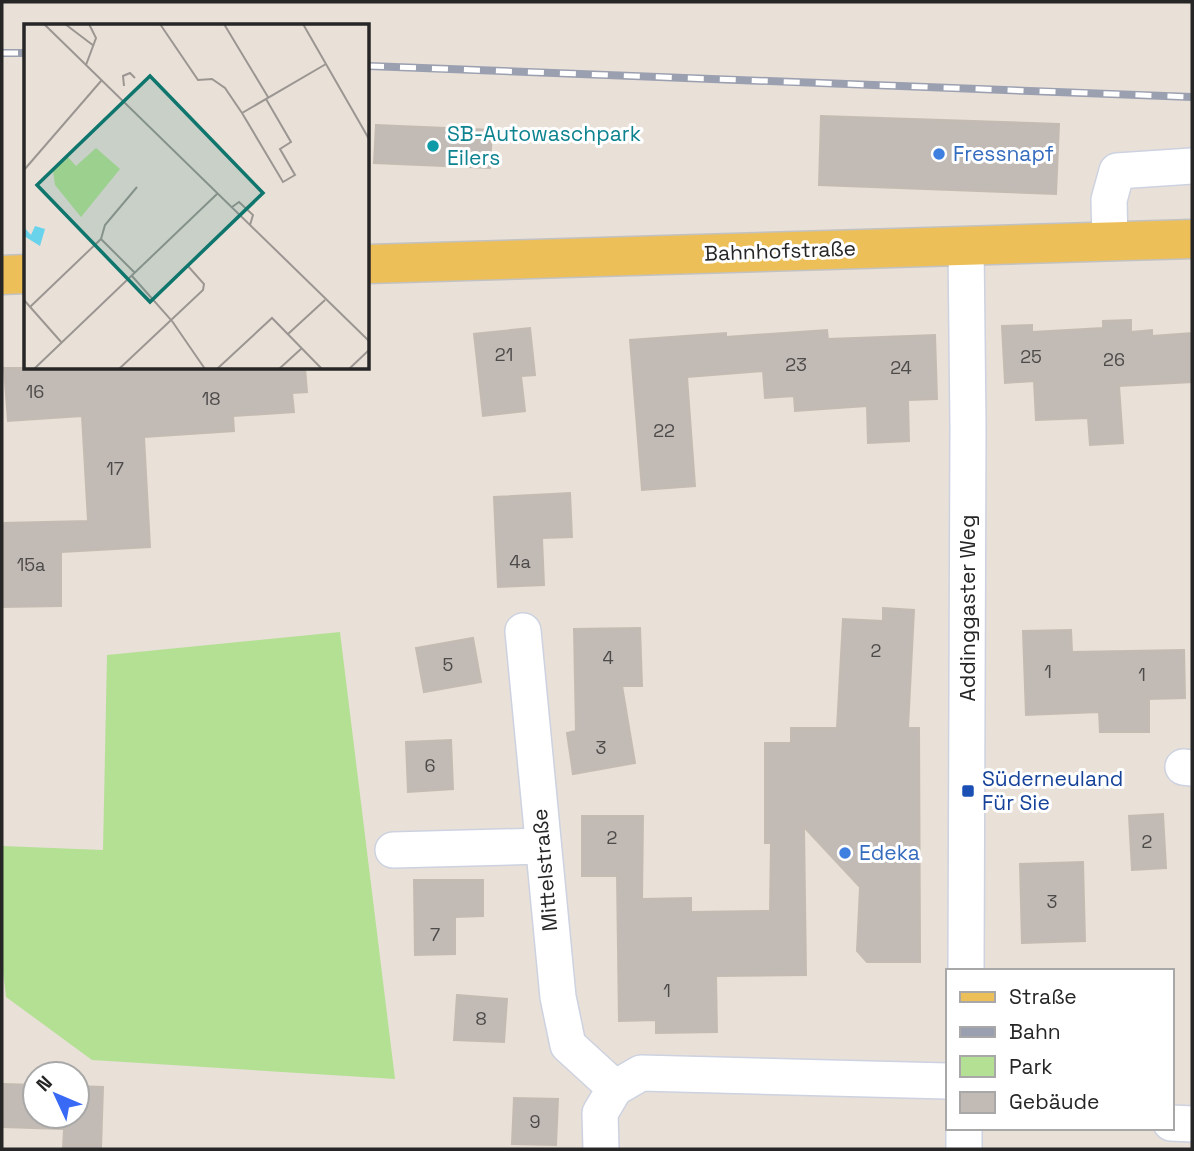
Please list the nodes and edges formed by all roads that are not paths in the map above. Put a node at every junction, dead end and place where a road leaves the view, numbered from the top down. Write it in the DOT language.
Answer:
graph roads {
  1 [pos="1192,166"];
  2 [pos="1192,239"];
  3 [pos="1110,242"];
  4 [pos="966,245"];
  5 [pos="369,264"];
  6 [pos="24,274"];
  7 [pos="2,275"];
  8 [pos="523,631"];
  9 [pos="543,846"];
  10 [pos="393,850"];
  11 [pos="966,969"];
  12 [pos="946,1081"];
  13 [pos="615,1088"];
  14 [pos="1173,1123"];
  15 [pos="1192,1124"];
  16 [pos="964,1130"];
  17 [pos="601,1149"];
  18 [pos="964,1149"];
  1 -- 3 [label="street"];
  2 -- 3 [label="main road, Bahnhofstraße"];
  3 -- 4 [label="main road, Bahnhofstraße"];
  4 -- 5 [label="main road, Bahnhofstraße"];
  4 -- 11 [label="street, Addinggaster Weg"];
  6 -- 7 [label="main road"];
  8 -- 9 [label="street, Mittelstraße"];
  9 -- 10 [label="street"];
  9 -- 13 [label="street, Mittelstraße"];
  12 -- 13 [label="street"];
  13 -- 17 [label="street"];
  14 -- 15 [label="street"];
  16 -- 18 [label="street"];
}
